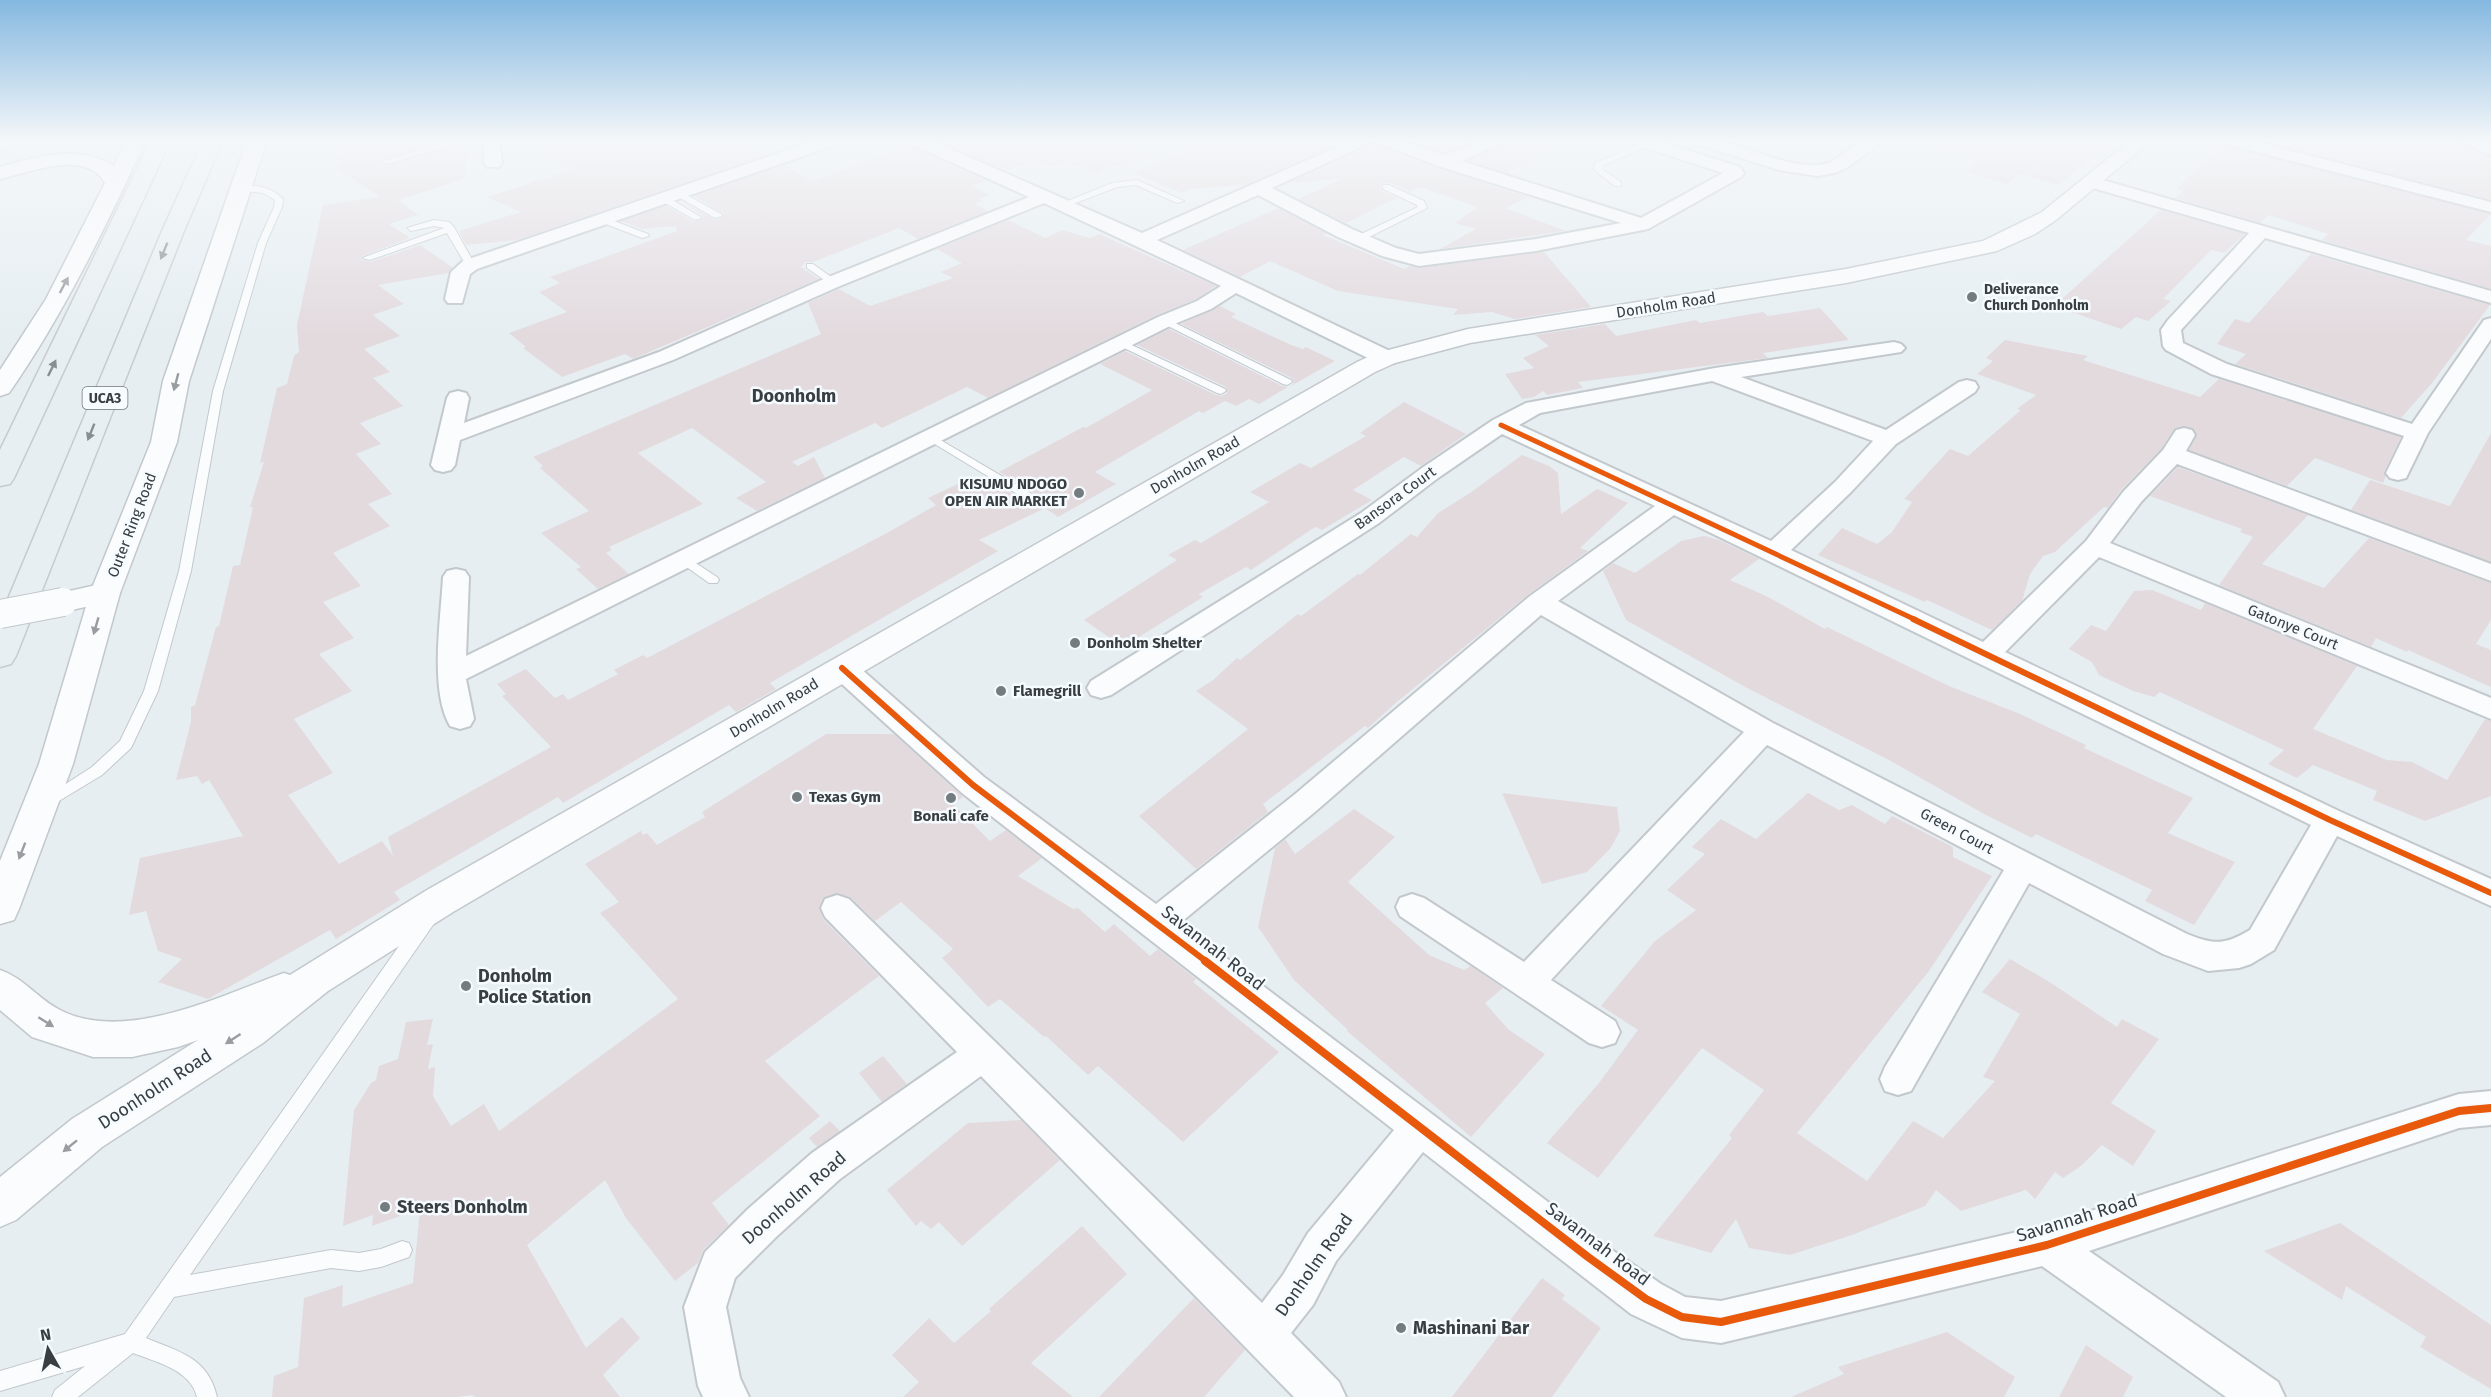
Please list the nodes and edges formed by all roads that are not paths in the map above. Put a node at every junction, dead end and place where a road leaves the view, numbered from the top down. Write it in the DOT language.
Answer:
graph roads {
  1 [pos="104,205"];
  2 [pos="130,205"];
  3 [pos="184,205"];
  4 [pos="235,205"];
  5 [pos="278,205"];
  6 [pos="641,205"];
  7 [pos="682,205"];
  8 [pos="693,205"];
  9 [pos="1022,205"];
  10 [pos="1062,205"];
  11 [pos="1220,205"];
  12 [pos="1292,205"];
  13 [pos="1422,205"];
  14 [pos="1580,205"];
  15 [pos="1677,205"];
  16 [pos="2063,205"];
  17 [pos="2174,205"];
  18 [pos="718,216"];
  19 [pos="698,218"];
  20 [pos="601,219"];
  21 [pos="1642,225"];
  22 [pos="411,228"];
  23 [pos="450,230"];
  24 [pos="2262,230"];
  25 [pos="645,236"];
  26 [pos="1358,239"];
  27 [pos="1142,240"];
  28 [pos="367,258"];
  29 [pos="470,265"];
  30 [pos="810,266"];
  31 [pos="834,282"];
  32 [pos="1236,285"];
  33 [pos="2491,297"];
  34 [pos="455,299"];
  35 [pos="1165,321"];
  36 [pos="2491,324"];
  37 [pos="1121,343"];
  38 [pos="1894,348"];
  39 [pos="2484,348"];
  40 [pos="1386,358"];
  41 [pos="1715,374"];
  42 [pos="1287,382"];
  43 [pos="1967,387"];
  44 [pos="0,388"];
  45 [pos="1221,391"];
  46 [pos="458,398"];
  47 [pos="1500,425"];
  48 [pos="2417,433"];
  49 [pos="449,436"];
  50 [pos="932,438"];
  51 [pos="1888,439"];
  52 [pos="443,465"];
  53 [pos="2398,473"];
  54 [pos="0,478"];
  55 [pos="1028,496"];
  56 [pos="1672,505"];
  57 [pos="2095,546"];
  58 [pos="1774,552"];
  59 [pos="685,560"];
  60 [pos="2491,573"];
  61 [pos="456,578"];
  62 [pos="713,580"];
  63 [pos="105,593"];
  64 [pos="1539,602"];
  65 [pos="0,614"];
  66 [pos="1987,654"];
  67 [pos="0,656"];
  68 [pos="842,668"];
  69 [pos="450,675"];
  70 [pos="1101,688"];
  71 [pos="2491,709"];
  72 [pos="460,719"];
  73 [pos="1763,730"];
  74 [pos="39,808"];
  75 [pos="2330,820"];
  76 [pos="2023,866"];
  77 [pos="2491,893"];
  78 [pos="440,901"];
  79 [pos="1412,907"];
  80 [pos="837,908"];
  81 [pos="0,909"];
  82 [pos="1156,923"];
  83 [pos="314,979"];
  84 [pos="1526,983"];
  85 [pos="0,987"];
  86 [pos="1602,1032"];
  87 [pos="983,1054"];
  88 [pos="1898,1079"];
  89 [pos="2491,1108"];
  90 [pos="1419,1128"];
  91 [pos="0,1205"];
  92 [pos="2047,1245"];
  93 [pos="402,1250"];
  94 [pos="169,1288"];
  95 [pos="1264,1335"];
  96 [pos="131,1342"];
  97 [pos="0,1381"];
  98 [pos="62,1397"];
  99 [pos="207,1397"];
  100 [pos="727,1397"];
  101 [pos="1324,1397"];
  102 [pos="2264,1397"];
  44 -- 1 [label="main road, one-way"];
  54 -- 2 [label="main road, one-way"];
  3 -- 67 [label="main road, UCA3, one-way"];
  4 -- 63 [label="main road, Outer Ring Road, one-way"];
  5 -- 74 [label="lane"];
  6 -- 20 [label="street"];
  7 -- 19 [label="lane"];
  8 -- 18 [label="lane"];
  9 -- 31 [label="street"];
  10 -- 27 [label="street"];
  11 -- 27 [label="street"];
  12 -- 26 [label="street"];
  13 -- 26 [label="lane"];
  14 -- 21 [label="street"];
  15 -- 21 [label="street"];
  16 -- 40 [label="main road, Donholm Road"];
  17 -- 24 [label="street"];
  20 -- 25 [label="lane"];
  20 -- 29 [label="street"];
  21 -- 26 [label="street"];
  22 -- 23 [label="lane"];
  23 -- 28 [label="lane"];
  23 -- 29 [label="lane"];
  24 -- 33 [label="street"];
  24 -- 48 [label="street"];
  27 -- 32 [label="street"];
  29 -- 34 [label="street"];
  30 -- 31 [label="lane"];
  31 -- 49 [label="street"];
  32 -- 35 [label="street"];
  32 -- 40 [label="street"];
  35 -- 37 [label="street"];
  35 -- 42 [label="lane"];
  36 -- 39 [label="street"];
  37 -- 45 [label="lane"];
  37 -- 50 [label="street"];
  38 -- 41 [label="street, Bansora Court"];
  39 -- 48 [label="street"];
  40 -- 68 [label="main road, Donholm Road"];
  41 -- 47 [label="street, Bansora Court"];
  41 -- 51 [label="street"];
  43 -- 51 [label="street"];
  46 -- 49 [label="street"];
  47 -- 56 [label="street"];
  47 -- 70 [label="street, Bansora Court"];
  48 -- 53 [label="street"];
  49 -- 52 [label="street"];
  50 -- 55 [label="lane"];
  50 -- 59 [label="street"];
  51 -- 58 [label="street"];
  56 -- 58 [label="street"];
  56 -- 64 [label="street"];
  57 -- 60 [label="street"];
  57 -- 66 [label="street"];
  57 -- 71 [label="street, Gatonye Court"];
  58 -- 66 [label="street"];
  59 -- 62 [label="lane"];
  59 -- 69 [label="street"];
  61 -- 69 [label="street"];
  63 -- 65 [label="main road, bridge"];
  63 -- 74 [label="main road, Outer Ring Road, one-way"];
  64 -- 73 [label="street, Green Court"];
  64 -- 82 [label="street"];
  66 -- 75 [label="street"];
  68 -- 78 [label="main road, Donholm Road"];
  68 -- 82 [label="street, Savannah Road"];
  69 -- 72 [label="street"];
  73 -- 76 [label="street, Green Court"];
  73 -- 84 [label="street"];
  74 -- 81 [label="main road, Outer Ring Road, one-way"];
  75 -- 76 [label="street, Green Court"];
  75 -- 77 [label="street"];
  76 -- 88 [label="street"];
  78 -- 83 [label="main road, Donholm Road"];
  78 -- 94 [label="lane"];
  79 -- 84 [label="street"];
  80 -- 87 [label="street"];
  82 -- 90 [label="street, Savannah Road"];
  85 -- 83 [label="main road, one-way"];
  83 -- 91 [label="main road, Doonholm Road, one-way"];
  84 -- 86 [label="street"];
  87 -- 95 [label="street"];
  87 -- 100 [label="street, Doonholm Road"];
  89 -- 92 [label="street, Savannah Road"];
  90 -- 92 [label="street, Savannah Road"];
  90 -- 95 [label="street, Donholm Road"];
  92 -- 102 [label="street"];
  93 -- 94 [label="lane"];
  94 -- 96 [label="lane"];
  95 -- 101 [label="street"];
  96 -- 97 [label="lane"];
  96 -- 98 [label="lane"];
  96 -- 99 [label="lane"];
}
